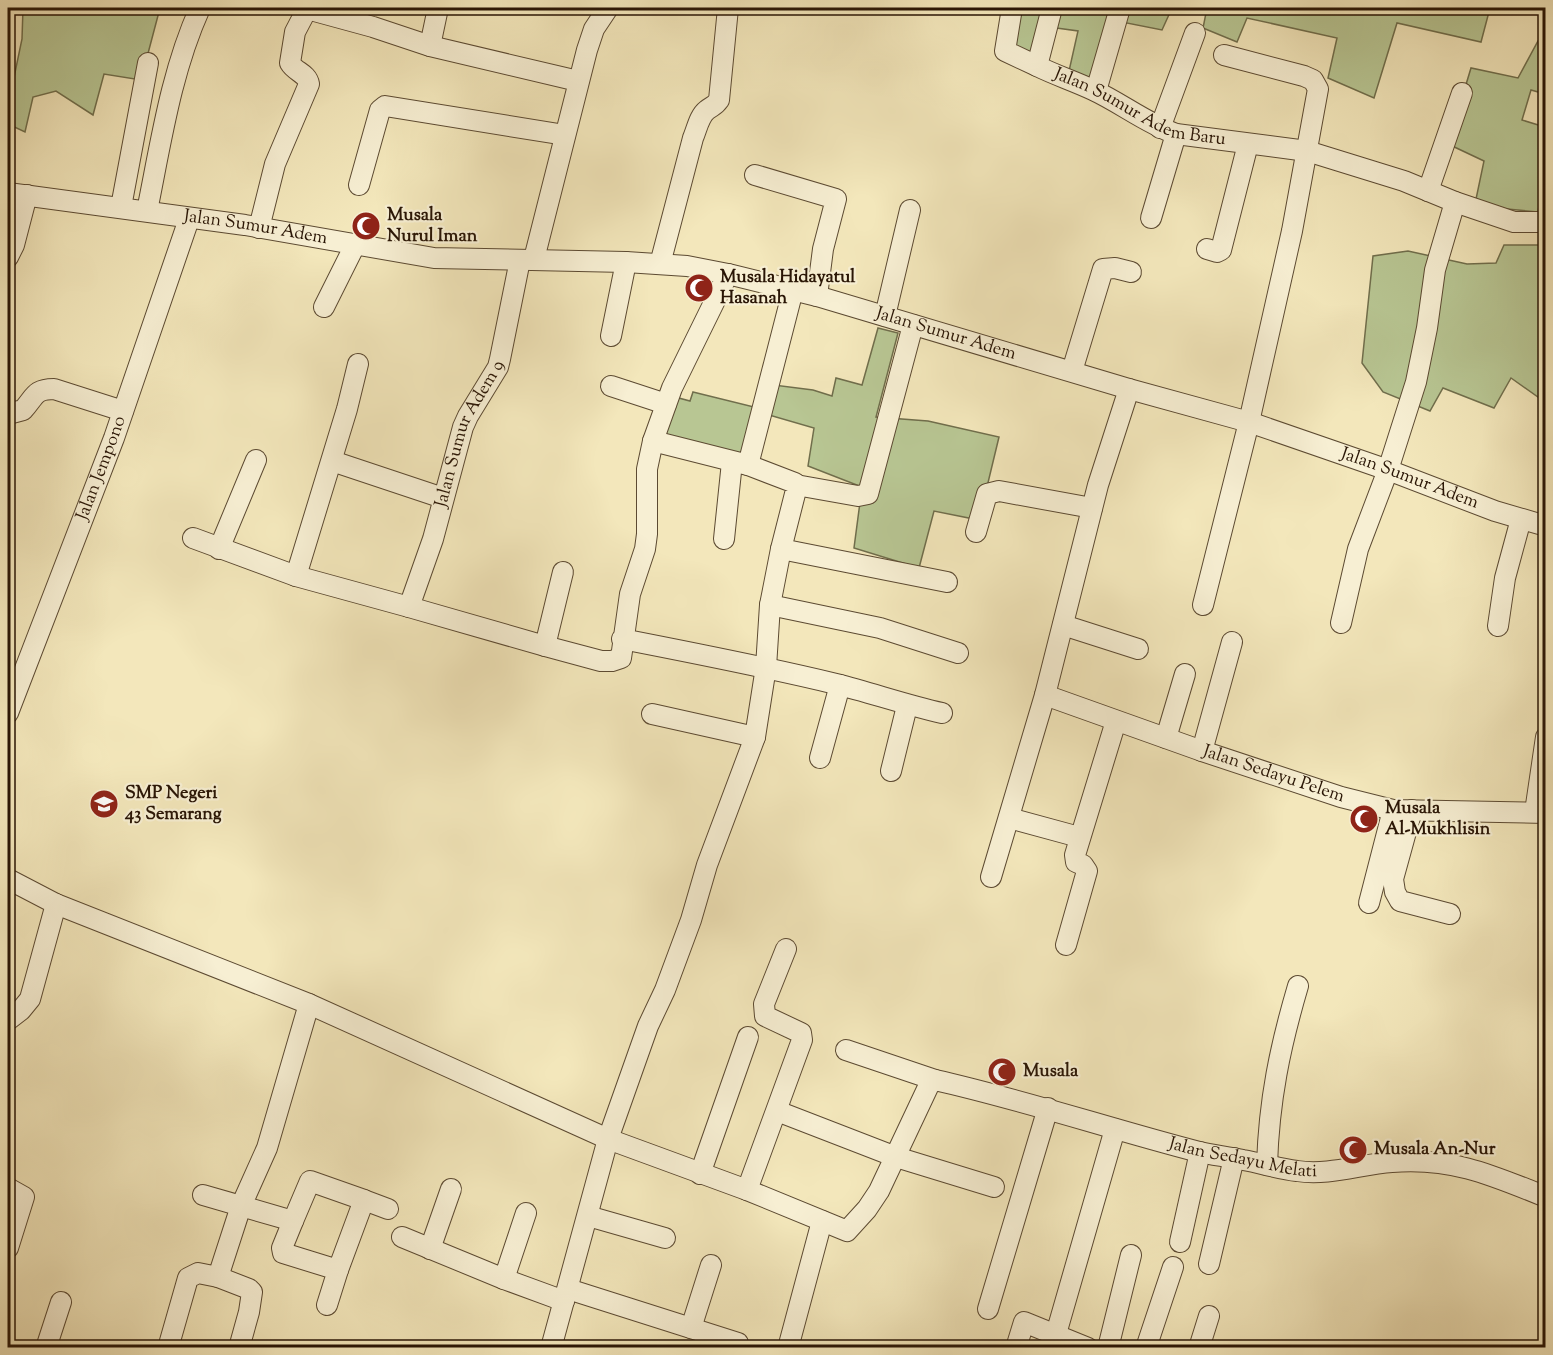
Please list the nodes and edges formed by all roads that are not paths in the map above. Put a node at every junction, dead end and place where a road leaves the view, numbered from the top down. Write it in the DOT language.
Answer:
graph roads {
  1 [pos="200,8"];
  2 [pos="307,8"];
  3 [pos="438,8"];
  4 [pos="608,8"];
  5 [pos="728,8"];
  6 [pos="1012,8"];
  7 [pos="1052,8"];
  8 [pos="1120,8"];
  9 [pos="1195,33"];
  10 [pos="430,45"];
  11 [pos="1224,55"];
  12 [pos="148,63"];
  13 [pos="1037,66"];
  14 [pos="578,81"];
  15 [pos="1096,92"];
  16 [pos="1462,93"];
  17 [pos="1168,131"];
  18 [pos="565,135"];
  19 [pos="1248,144"];
  20 [pos="1307,151"];
  21 [pos="755,176"];
  22 [pos="359,185"];
  23 [pos="1428,191"];
  24 [pos="17,194"];
  25 [pos="1455,202"];
  26 [pos="121,207"];
  27 [pos="910,210"];
  28 [pos="147,211"];
  29 [pos="1151,218"];
  30 [pos="189,219"];
  31 [pos="1545,222"];
  32 [pos="260,228"];
  33 [pos="355,245"];
  34 [pos="1207,249"];
  35 [pos="8,257"];
  36 [pos="527,259"];
  37 [pos="626,262"];
  38 [pos="660,264"];
  39 [pos="1131,272"];
  40 [pos="728,274"];
  41 [pos="793,290"];
  42 [pos="817,296"];
  43 [pos="324,308"];
  44 [pos="885,316"];
  45 [pos="913,325"];
  46 [pos="611,336"];
  47 [pos="358,364"];
  48 [pos="1072,371"];
  49 [pos="611,386"];
  50 [pos="1129,389"];
  51 [pos="666,404"];
  52 [pos="123,411"];
  53 [pos="8,414"];
  54 [pos="1249,422"];
  55 [pos="653,441"];
  56 [pos="256,460"];
  57 [pos="332,461"];
  58 [pos="740,464"];
  59 [pos="1388,470"];
  60 [pos="796,485"];
  61 [pos="443,498"];
  62 [pos="1092,508"];
  63 [pos="1521,519"];
  64 [pos="1545,526"];
  65 [pos="976,532"];
  66 [pos="193,538"];
  67 [pos="724,539"];
  68 [pos="219,549"];
  69 [pos="782,549"];
  70 [pos="563,572"];
  71 [pos="296,576"];
  72 [pos="947,582"];
  73 [pos="771,605"];
  74 [pos="1203,605"];
  75 [pos="409,607"];
  76 [pos="1341,623"];
  77 [pos="1063,626"];
  78 [pos="1498,626"];
  79 [pos="622,639"];
  80 [pos="1232,642"];
  81 [pos="544,646"];
  82 [pos="1138,649"];
  83 [pos="958,653"];
  84 [pos="766,668"];
  85 [pos="1185,674"];
  86 [pos="840,685"];
  87 [pos="1045,695"];
  88 [pos="907,705"];
  89 [pos="9,706"];
  90 [pos="942,713"];
  91 [pos="652,714"];
  92 [pos="1116,721"];
  93 [pos="1545,736"];
  94 [pos="755,737"];
  95 [pos="1166,738"];
  96 [pos="1202,751"];
  97 [pos="820,758"];
  98 [pos="891,771"];
  99 [pos="1402,810"];
  100 [pos="1540,812"];
  101 [pos="1009,818"];
  102 [pos="1079,837"];
  103 [pos="991,877"];
  104 [pos="8,879"];
  105 [pos="1369,903"];
  106 [pos="56,904"];
  107 [pos="1450,914"];
  108 [pos="1066,945"];
  109 [pos="786,949"];
  110 [pos="1298,986"];
  111 [pos="309,1004"];
  112 [pos="8,1020"];
  113 [pos="748,1037"];
  114 [pos="846,1050"];
  115 [pos="935,1080"];
  116 [pos="1048,1108"];
  117 [pos="777,1111"];
  118 [pos="1115,1129"];
  119 [pos="608,1139"];
  120 [pos="1200,1152"];
  121 [pos="896,1157"];
  122 [pos="1234,1158"];
  123 [pos="1267,1164"];
  124 [pos="699,1174"];
  125 [pos="994,1186"];
  126 [pos="8,1188"];
  127 [pos="451,1189"];
  128 [pos="747,1190"];
  129 [pos="203,1195"];
  130 [pos="1545,1197"];
  131 [pos="364,1200"];
  132 [pos="242,1206"];
  133 [pos="388,1209"];
  134 [pos="526,1213"];
  135 [pos="588,1216"];
  136 [pos="293,1221"];
  137 [pos="821,1225"];
  138 [pos="402,1237"];
  139 [pos="664,1238"];
  140 [pos="1180,1242"];
  141 [pos="8,1248"];
  142 [pos="430,1249"];
  143 [pos="1131,1255"];
  144 [pos="1209,1264"];
  145 [pos="711,1265"];
  146 [pos="1173,1267"];
  147 [pos="338,1270"];
  148 [pos="218,1277"];
  149 [pos="504,1279"];
  150 [pos="566,1295"];
  151 [pos="61,1302"];
  152 [pos="327,1305"];
  153 [pos="988,1310"];
  154 [pos="1209,1316"];
  155 [pos="691,1328"];
  156 [pos="1056,1334"];
  157 [pos="738,1343"];
  158 [pos="46,1347"];
  159 [pos="168,1347"];
  160 [pos="239,1347"];
  161 [pos="551,1347"];
  162 [pos="788,1347"];
  163 [pos="1016,1347"];
  164 [pos="1088,1347"];
  165 [pos="1108,1347"];
  166 [pos="1146,1347"];
  167 [pos="1199,1347"];
  1 -- 28 [label="street"];
  2 -- 10 [label="street"];
  2 -- 32 [label="street"];
  3 -- 10 [label="street"];
  4 -- 14 [label="street, Jalan Sumur Adem 9"];
  5 -- 38 [label="street"];
  6 -- 13 [label="street"];
  7 -- 13 [label="street, Jalan Sumur Adem Baru"];
  8 -- 15 [label="street"];
  9 -- 17 [label="street"];
  10 -- 14 [label="street"];
  11 -- 20 [label="street"];
  12 -- 26 [label="street"];
  13 -- 15 [label="street, Jalan Sumur Adem Baru"];
  14 -- 18 [label="street, Jalan Sumur Adem 9"];
  15 -- 17 [label="street, Jalan Sumur Adem Baru"];
  16 -- 23 [label="street"];
  17 -- 19 [label="street, Jalan Sumur Adem Baru"];
  17 -- 29 [label="street"];
  18 -- 22 [label="street"];
  18 -- 36 [label="street, Jalan Sumur Adem 9"];
  19 -- 20 [label="street, Jalan Sumur Adem Baru"];
  19 -- 34 [label="street"];
  20 -- 23 [label="street, Jalan Sumur Adem Baru"];
  20 -- 54 [label="street"];
  21 -- 42 [label="street"];
  23 -- 25 [label="street, Jalan Sumur Adem Baru"];
  24 -- 26 [label="street, Jalan Sumur Adem"];
  24 -- 35 [label="street"];
  25 -- 31 [label="street, Jalan Sumur Adem Baru"];
  25 -- 59 [label="street"];
  26 -- 28 [label="street, Jalan Sumur Adem"];
  27 -- 44 [label="street"];
  28 -- 30 [label="street, Jalan Sumur Adem"];
  30 -- 32 [label="street, Jalan Sumur Adem"];
  30 -- 52 [label="street, Jalan Jempono"];
  32 -- 33 [label="street, Jalan Sumur Adem"];
  33 -- 36 [label="street, Jalan Sumur Adem"];
  33 -- 43 [label="street"];
  36 -- 37 [label="street, Jalan Sumur Adem"];
  36 -- 61 [label="street, Jalan Sumur Adem 9"];
  37 -- 38 [label="street, Jalan Sumur Adem"];
  37 -- 46 [label="street"];
  38 -- 40 [label="street, Jalan Sumur Adem"];
  39 -- 48 [label="street"];
  40 -- 41 [label="street, Jalan Sumur Adem"];
  40 -- 51 [label="street"];
  41 -- 42 [label="street, Jalan Sumur Adem"];
  41 -- 58 [label="street"];
  42 -- 44 [label="street, Jalan Sumur Adem"];
  44 -- 45 [label="street, Jalan Sumur Adem"];
  45 -- 48 [label="street, Jalan Sumur Adem"];
  45 -- 60 [label="street"];
  47 -- 57 [label="street"];
  48 -- 50 [label="street, Jalan Sumur Adem"];
  49 -- 51 [label="street"];
  50 -- 54 [label="street, Jalan Sumur Adem"];
  50 -- 62 [label="street"];
  51 -- 55 [label="street"];
  52 -- 53 [label="street"];
  52 -- 89 [label="street, Jalan Jempono"];
  54 -- 59 [label="street, Jalan Sumur Adem"];
  54 -- 74 [label="street"];
  55 -- 58 [label="street"];
  55 -- 79 [label="street"];
  56 -- 68 [label="street"];
  57 -- 61 [label="street"];
  57 -- 71 [label="street"];
  58 -- 60 [label="street"];
  58 -- 67 [label="street"];
  59 -- 63 [label="street, Jalan Sumur Adem"];
  59 -- 76 [label="street"];
  60 -- 69 [label="street"];
  61 -- 75 [label="street, Jalan Sumur Adem 9"];
  62 -- 65 [label="street"];
  62 -- 77 [label="street"];
  63 -- 64 [label="street, Jalan Sumur Adem"];
  63 -- 78 [label="street"];
  66 -- 68 [label="street"];
  68 -- 71 [label="street"];
  69 -- 72 [label="street"];
  69 -- 73 [label="street"];
  70 -- 81 [label="street"];
  71 -- 75 [label="street"];
  73 -- 83 [label="street"];
  73 -- 84 [label="street"];
  75 -- 81 [label="street"];
  77 -- 82 [label="street"];
  77 -- 87 [label="street"];
  79 -- 81 [label="street"];
  79 -- 84 [label="street"];
  80 -- 96 [label="street"];
  84 -- 86 [label="street"];
  84 -- 94 [label="street"];
  85 -- 95 [label="street"];
  86 -- 88 [label="street"];
  86 -- 97 [label="street"];
  87 -- 92 [label="street, Jalan Sedayu Pelem"];
  87 -- 101 [label="street"];
  88 -- 90 [label="street"];
  88 -- 98 [label="street"];
  91 -- 94 [label="street"];
  92 -- 95 [label="street, Jalan Sedayu Pelem"];
  92 -- 102 [label="street"];
  93 -- 100 [label="street"];
  94 -- 119 [label="street"];
  95 -- 96 [label="street, Jalan Sedayu Pelem"];
  96 -- 99 [label="street, Jalan Sedayu Pelem"];
  99 -- 100 [label="street, Jalan Sedayu Pelem"];
  99 -- 105 [label="street"];
  99 -- 107 [label="street"];
  101 -- 102 [label="street"];
  101 -- 103 [label="street"];
  102 -- 108 [label="street"];
  104 -- 106 [label="street"];
  106 -- 111 [label="street"];
  106 -- 112 [label="street"];
  109 -- 117 [label="street"];
  110 -- 123 [label="street"];
  111 -- 119 [label="street"];
  111 -- 132 [label="street"];
  113 -- 124 [label="street"];
  114 -- 115 [label="street, Jalan Sedayu Melati"];
  115 -- 116 [label="street, Jalan Sedayu Melati"];
  115 -- 121 [label="street"];
  116 -- 118 [label="street, Jalan Sedayu Melati"];
  116 -- 153 [label="street"];
  117 -- 121 [label="street"];
  117 -- 128 [label="street"];
  118 -- 120 [label="street, Jalan Sedayu Melati"];
  118 -- 156 [label="street"];
  119 -- 124 [label="street"];
  119 -- 135 [label="street"];
  120 -- 122 [label="street, Jalan Sedayu Melati"];
  120 -- 140 [label="street"];
  121 -- 125 [label="street"];
  121 -- 137 [label="street"];
  122 -- 123 [label="street, Jalan Sedayu Melati"];
  122 -- 144 [label="street"];
  123 -- 130 [label="street, Jalan Sedayu Melati"];
  124 -- 128 [label="street"];
  126 -- 141 [label="street"];
  127 -- 142 [label="street"];
  128 -- 137 [label="street"];
  129 -- 132 [label="street"];
  131 -- 133 [label="street"];
  131 -- 136 [label="street"];
  131 -- 147 [label="street"];
  132 -- 136 [label="street"];
  132 -- 148 [label="street"];
  134 -- 149 [label="street"];
  135 -- 139 [label="street"];
  135 -- 150 [label="street"];
  136 -- 147 [label="street"];
  137 -- 162 [label="street"];
  138 -- 142 [label="street"];
  142 -- 149 [label="street"];
  143 -- 165 [label="street"];
  145 -- 155 [label="street"];
  146 -- 166 [label="street"];
  147 -- 152 [label="street"];
  148 -- 159 [label="street"];
  148 -- 160 [label="street"];
  149 -- 150 [label="street"];
  150 -- 155 [label="street"];
  150 -- 161 [label="street"];
  151 -- 158 [label="street"];
  154 -- 167 [label="street"];
  155 -- 157 [label="street"];
  156 -- 163 [label="street"];
  156 -- 164 [label="street"];
}
